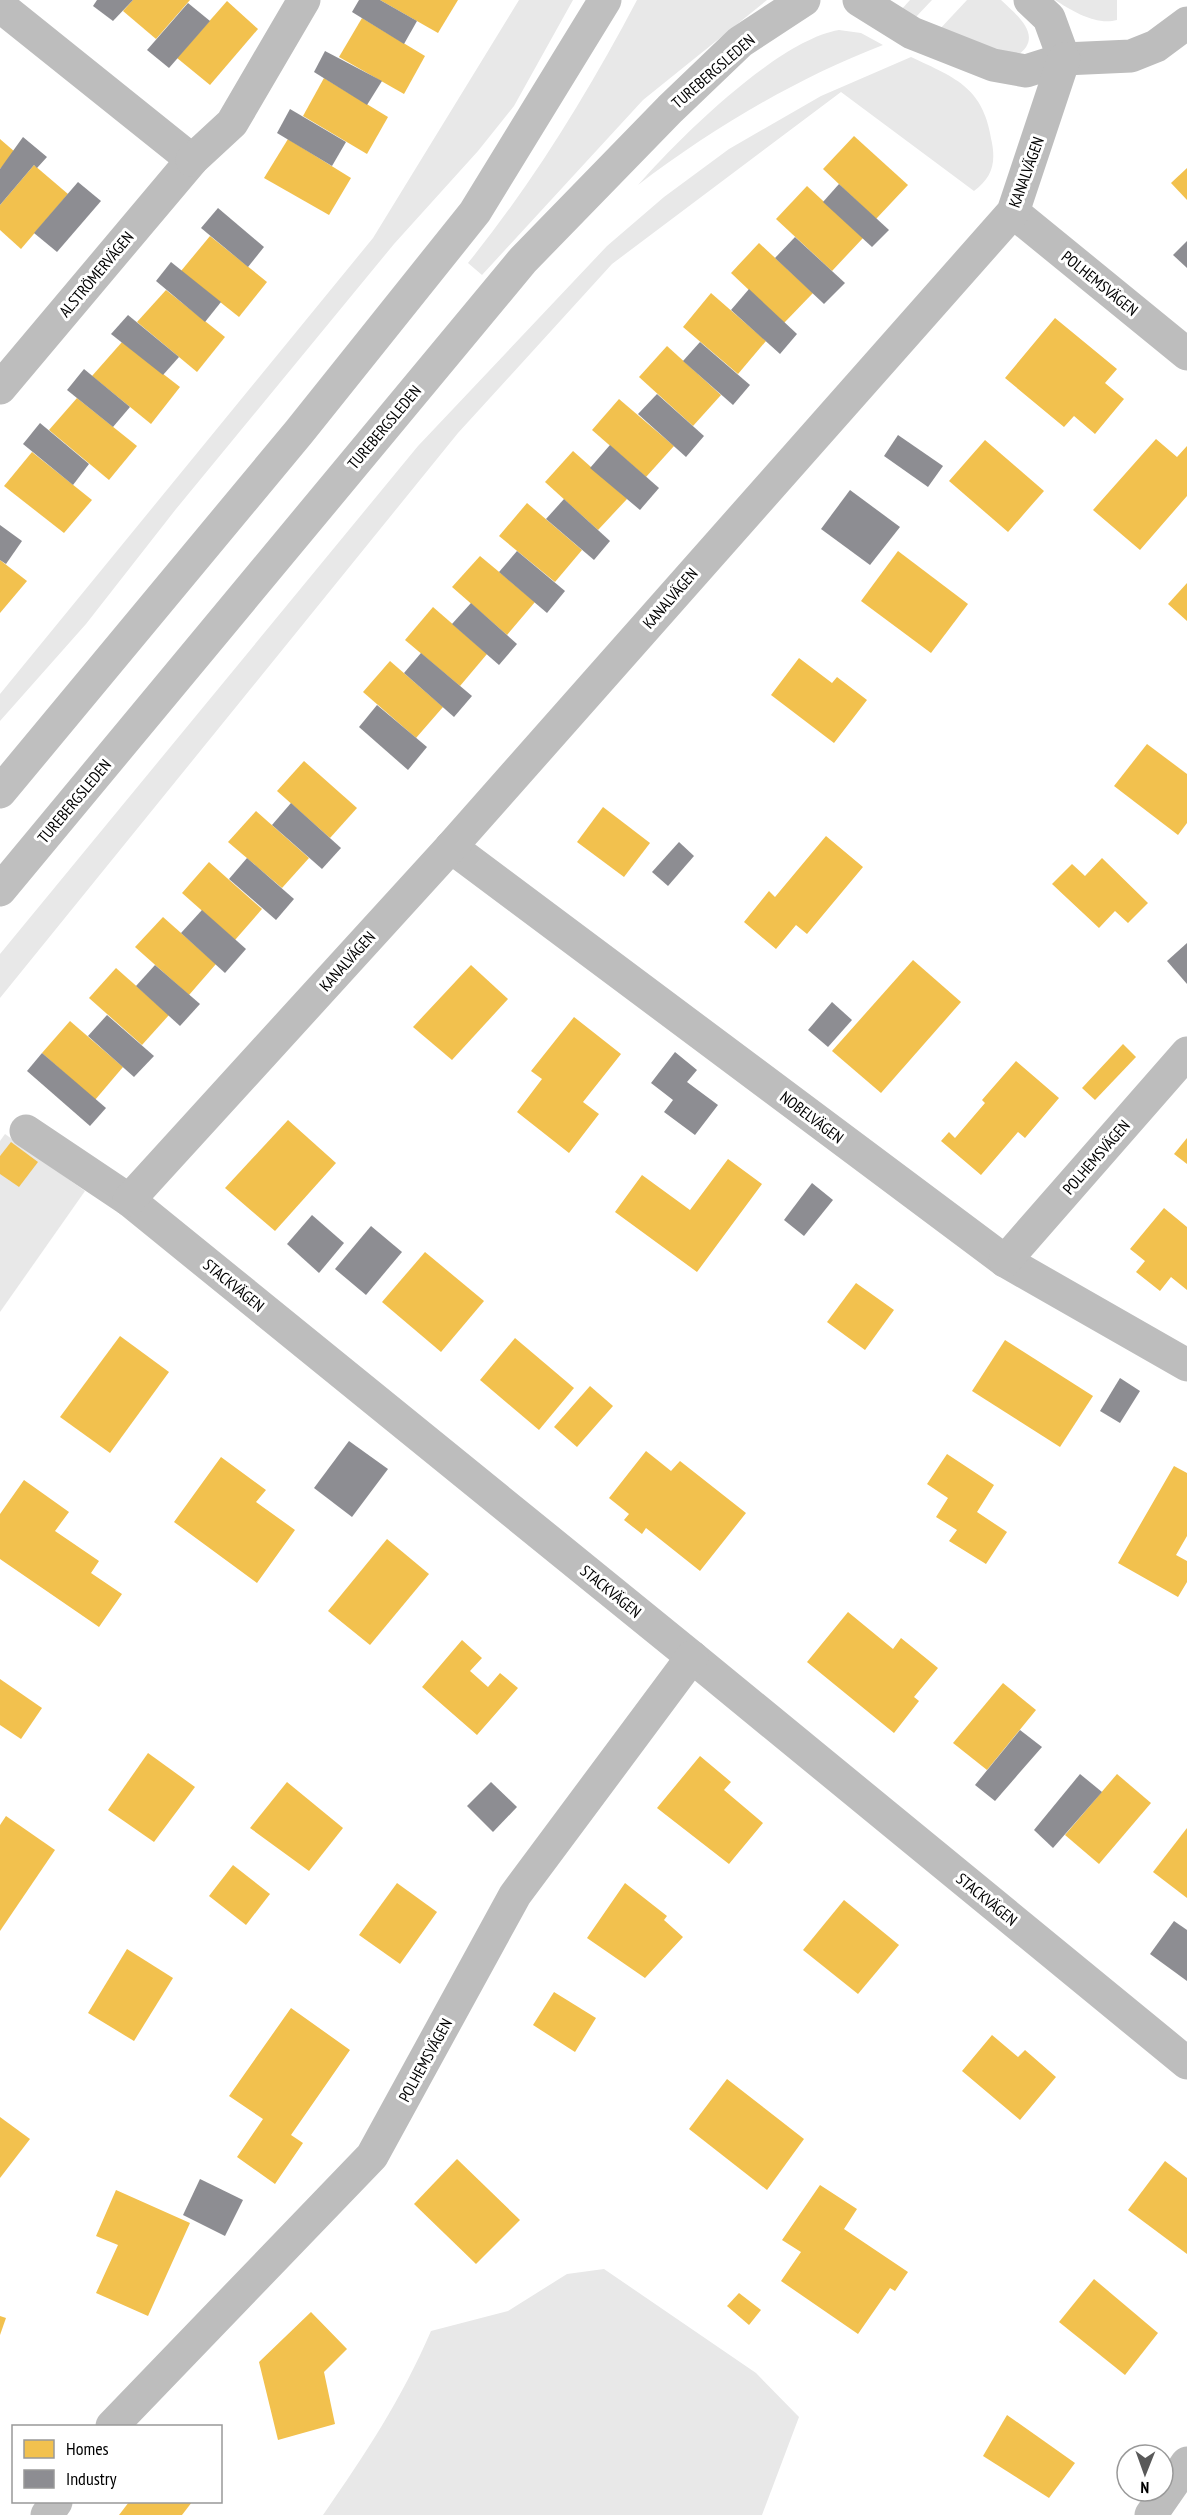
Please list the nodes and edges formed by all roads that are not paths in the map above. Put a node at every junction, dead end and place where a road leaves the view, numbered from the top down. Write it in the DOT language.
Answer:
graph roads {
  1 [pos="304,0"];
  2 [pos="605,0"];
  3 [pos="804,0"];
  4 [pos="859,0"];
  5 [pos="1030,0"];
  6 [pos="0,6"];
  7 [pos="1187,23"];
  8 [pos="1064,59"];
  9 [pos="192,160"];
  10 [pos="1012,212"];
  11 [pos="1187,354"];
  12 [pos="0,388"];
  13 [pos="0,792"];
  14 [pos="451,847"];
  15 [pos="0,890"];
  16 [pos="1187,1053"];
  17 [pos="26,1131"];
  18 [pos="129,1200"];
  19 [pos="1005,1261"];
  20 [pos="1187,1365"];
  21 [pos="692,1657"];
  22 [pos="1187,2063"];
  23 [pos="114,2425"];
  24 [pos="1187,2463"];
  25 [pos="1151,2515"];
  1 -- 9 [label="street, ALSTRÖMERVÄGEN"];
  2 -- 13 [label="main road"];
  3 -- 15 [label="main road, TUREBERGSLEDEN"];
  4 -- 8 [label="street"];
  5 -- 8 [label="street"];
  6 -- 9 [label="street"];
  7 -- 8 [label="street"];
  8 -- 10 [label="street, KANALVÄGEN"];
  9 -- 12 [label="street, ALSTRÖMERVÄGEN"];
  10 -- 11 [label="street, POLHEMSVÄGEN"];
  10 -- 14 [label="street, KANALVÄGEN"];
  14 -- 18 [label="street, KANALVÄGEN"];
  14 -- 19 [label="street, NOBELVÄGEN"];
  16 -- 19 [label="street, POLHEMSVÄGEN"];
  17 -- 18 [label="street, STACKVÄGEN"];
  18 -- 21 [label="street, STACKVÄGEN"];
  19 -- 20 [label="street, NOBELVÄGEN"];
  21 -- 22 [label="street, STACKVÄGEN"];
  21 -- 23 [label="street, POLHEMSVÄGEN"];
  24 -- 25 [label="street"];
}
